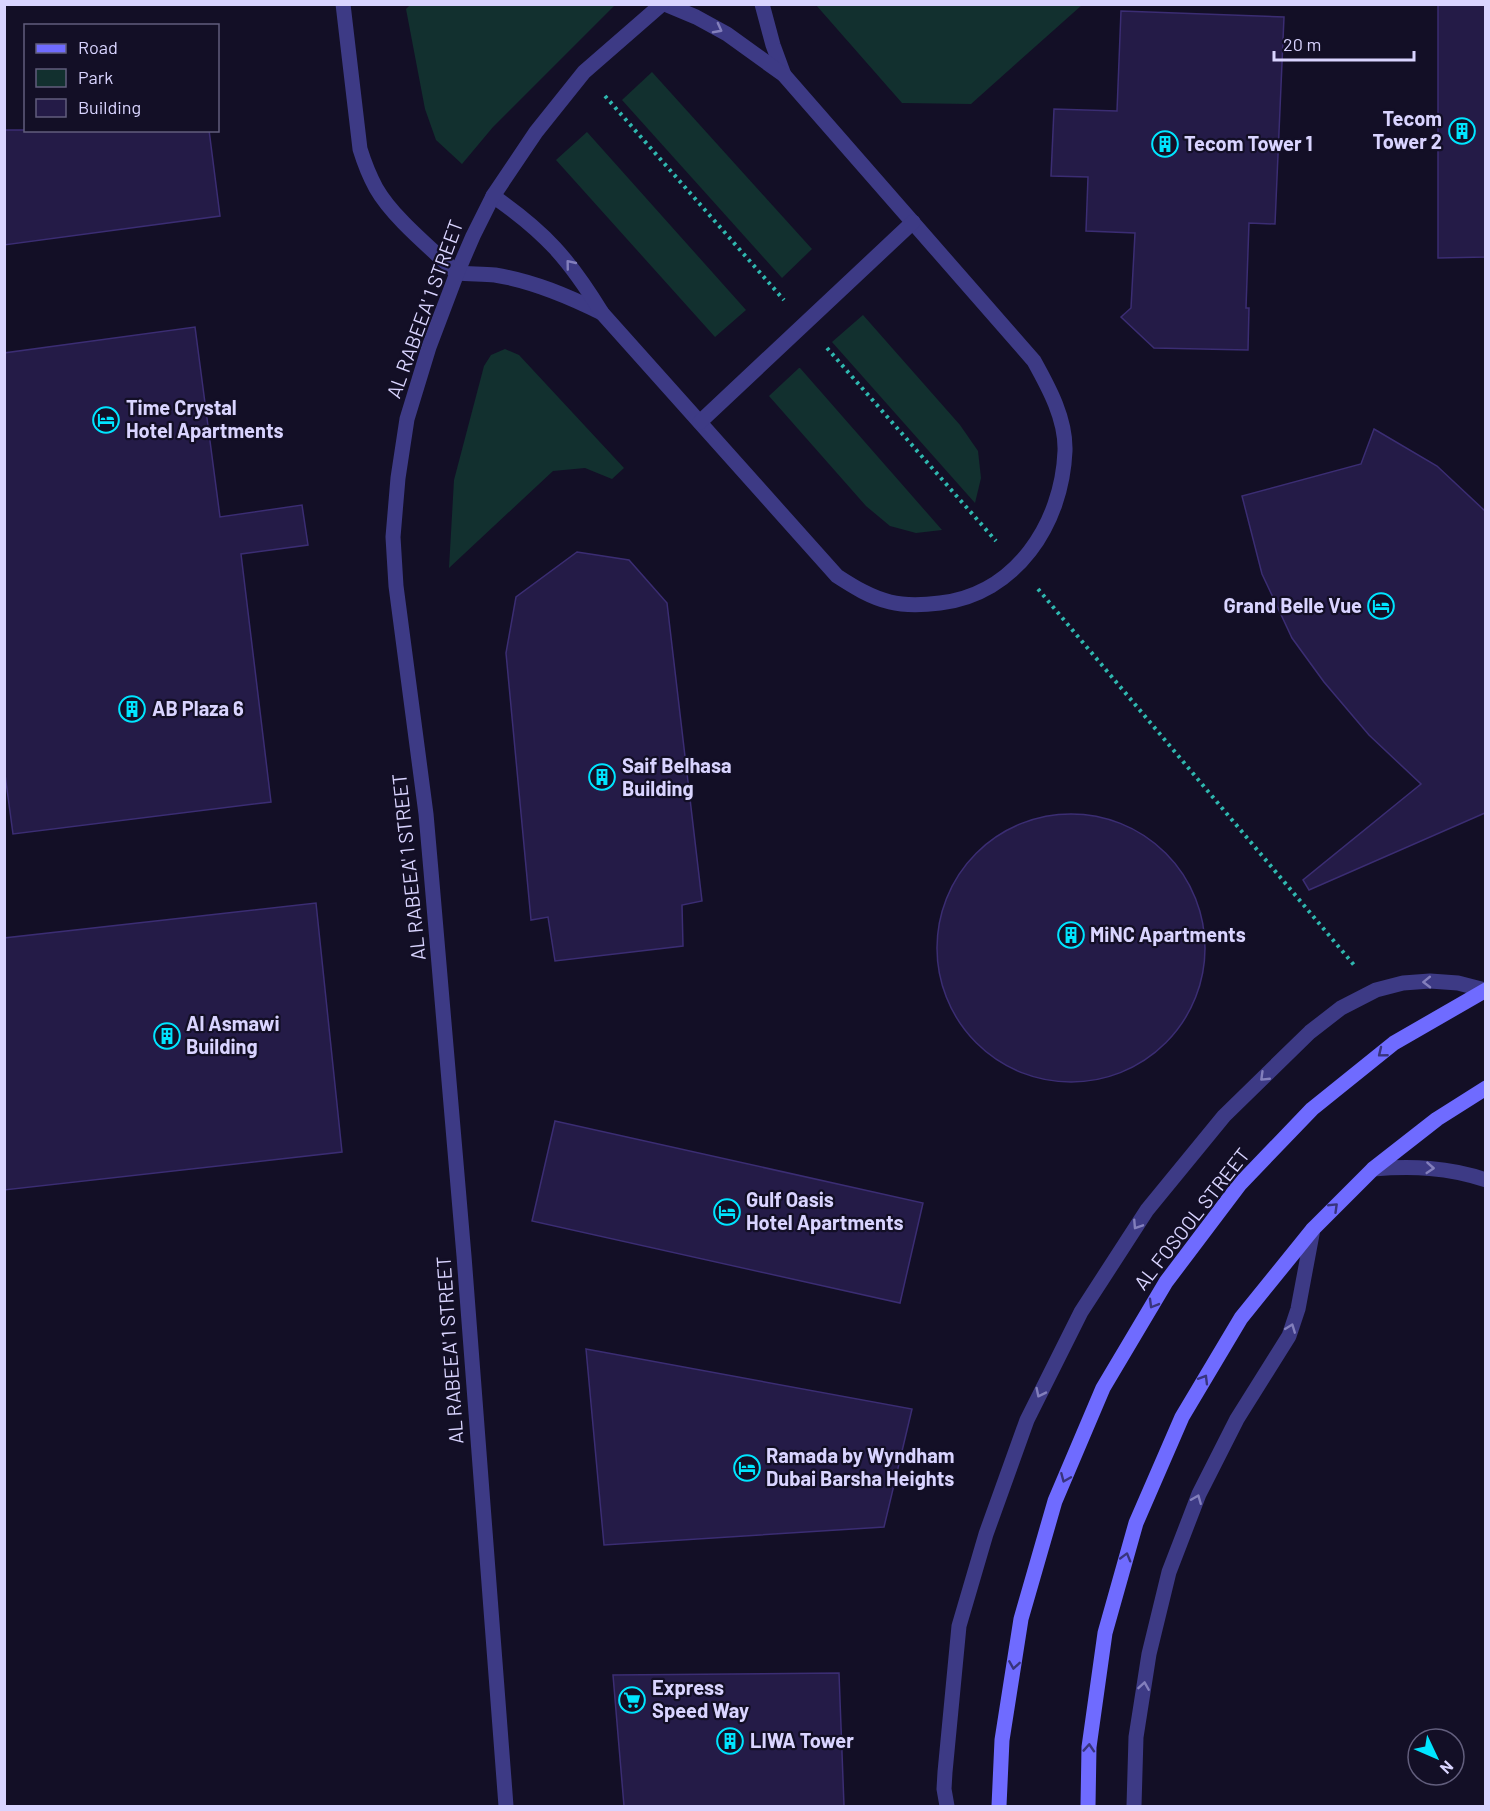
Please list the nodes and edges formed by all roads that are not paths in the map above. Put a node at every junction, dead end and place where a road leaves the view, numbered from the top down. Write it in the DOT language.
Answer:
graph roads {
  1 [pos="343,4"];
  2 [pos="663,4"];
  3 [pos="762,4"];
  4 [pos="784,75"];
  5 [pos="493,196"];
  6 [pos="914,222"];
  7 [pos="457,273"];
  8 [pos="602,313"];
  9 [pos="700,422"];
  10 [pos="1485,990"];
  11 [pos="1485,1088"];
  12 [pos="1373,1169"];
  13 [pos="1485,1180"];
  14 [pos="1313,1229"];
  15 [pos="506,1806"];
  16 [pos="947,1806"];
  17 [pos="999,1806"];
  18 [pos="1088,1806"];
  19 [pos="1134,1806"];
  1 -- 7 [label="street"];
  2 -- 4 [label="street, one-way"];
  2 -- 5 [label="street, AL RABEEA' 1 STREET"];
  3 -- 4 [label="street"];
  4 -- 6 [label="street"];
  5 -- 7 [label="street, AL RABEEA' 1 STREET"];
  8 -- 5 [label="street, one-way"];
  6 -- 9 [label="street"];
  6 -- 9 [label="street"];
  7 -- 8 [label="street"];
  7 -- 15 [label="street, AL RABEEA' 1 STREET"];
  8 -- 9 [label="street"];
  10 -- 16 [label="street, one-way"];
  10 -- 17 [label="street, AL FOSOOL STREET, one-way"];
  11 -- 12 [label="street"];
  12 -- 13 [label="street, one-way"];
  14 -- 12 [label="street, one-way"];
  18 -- 14 [label="street, one-way"];
  19 -- 14 [label="street, one-way"];
}
